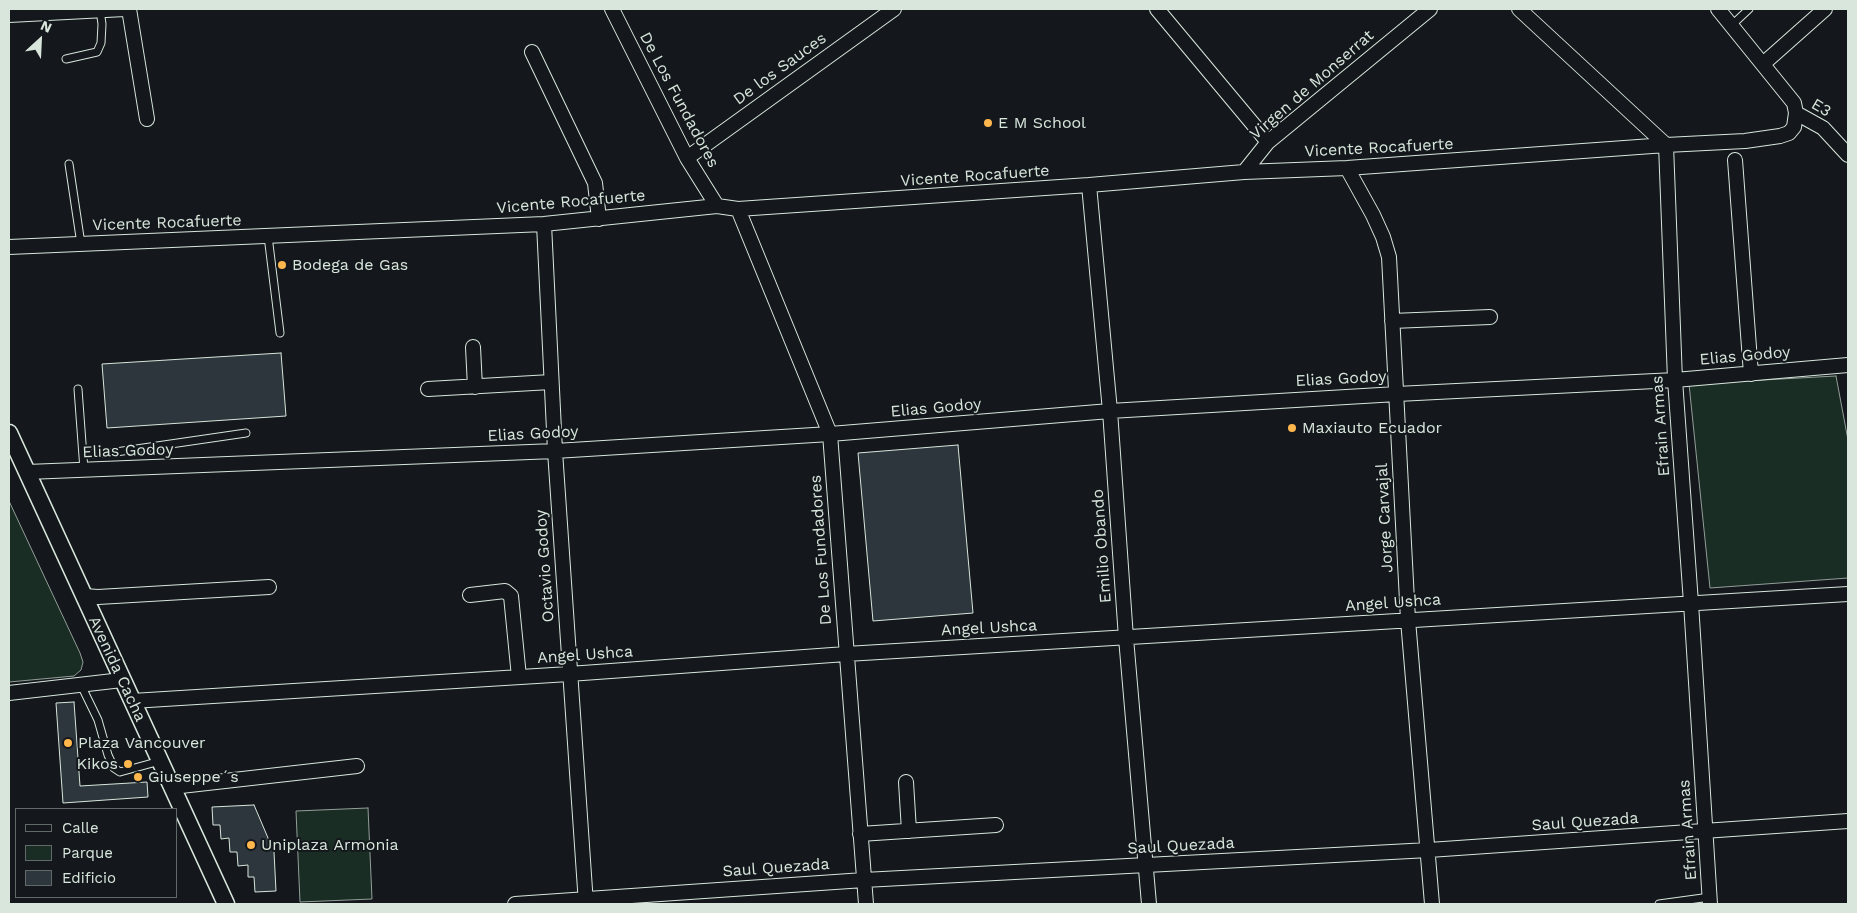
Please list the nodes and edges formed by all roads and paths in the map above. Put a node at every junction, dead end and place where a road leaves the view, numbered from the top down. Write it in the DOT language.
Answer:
graph roads {
  1 [pos="125,9"];
  2 [pos="129,9"];
  3 [pos="612,9"];
  4 [pos="894,9"];
  5 [pos="1157,9"];
  6 [pos="1430,9"];
  7 [pos="1519,9"];
  8 [pos="1718,9"];
  9 [pos="1749,9"];
  10 [pos="1825,9"];
  11 [pos="100,10"];
  12 [pos="23,11"];
  13 [pos="9,14"];
  14 [pos="1732,25"];
  15 [pos="532,52"];
  16 [pos="66,59"];
  17 [pos="1763,64"];
  18 [pos="1796,113"];
  19 [pos="147,119"];
  20 [pos="1268,142"];
  21 [pos="1666,145"];
  22 [pos="1848,155"];
  23 [pos="688,158"];
  24 [pos="1735,160"];
  25 [pos="68,164"];
  26 [pos="1347,168"];
  27 [pos="1244,172"];
  28 [pos="1089,186"];
  29 [pos="717,206"];
  30 [pos="738,210"];
  31 [pos="599,218"];
  32 [pos="544,224"];
  33 [pos="268,236"];
  34 [pos="81,244"];
  35 [pos="9,247"];
  36 [pos="1490,317"];
  37 [pos="1392,321"];
  38 [pos="280,334"];
  39 [pos="473,347"];
  40 [pos="1848,365"];
  41 [pos="1751,374"];
  42 [pos="1675,380"];
  43 [pos="551,382"];
  44 [pos="476,386"];
  45 [pos="78,389"];
  46 [pos="428,389"];
  47 [pos="1397,394"];
  48 [pos="1110,411"];
  49 [pos="9,433"];
  50 [pos="246,433"];
  51 [pos="830,434"];
  52 [pos="555,451"];
  53 [pos="82,454"];
  54 [pos="84,471"];
  55 [pos="26,472"];
  56 [pos="269,588"];
  57 [pos="1848,594"];
  58 [pos="470,595"];
  59 [pos="84,596"];
  60 [pos="1691,603"];
  61 [pos="1408,620"];
  62 [pos="1126,638"];
  63 [pos="846,654"];
  64 [pos="569,674"];
  65 [pos="519,677"];
  66 [pos="122,680"];
  67 [pos="81,685"];
  68 [pos="9,693"];
  69 [pos="132,701"];
  70 [pos="160,761"];
  71 [pos="358,766"];
  72 [pos="906,782"];
  73 [pos="172,787"];
  74 [pos="1848,820"];
  75 [pos="996,825"];
  76 [pos="1705,830"];
  77 [pos="909,831"];
  78 [pos="860,834"];
  79 [pos="1428,850"];
  80 [pos="1145,866"];
  81 [pos="864,880"];
  82 [pos="1710,900"];
  83 [pos="585,901"];
  84 [pos="226,904"];
  85 [pos="515,904"];
  86 [pos="866,904"];
  87 [pos="1149,904"];
  88 [pos="1432,904"];
  89 [pos="1658,904"];
  1 -- 11 [label="street"];
  2 -- 19 [label="street"];
  3 -- 23 [label="street, De Los Fundadores"];
  4 -- 23 [label="street, De los Sauces"];
  5 -- 20 [label="street"];
  6 -- 20 [label="street, Virgen de Monserrat"];
  7 -- 21 [label="street"];
  8 -- 14 [label="street"];
  9 -- 14 [label="lane"];
  10 -- 17 [label="street"];
  11 -- 12 [label="street"];
  11 -- 16 [label="lane"];
  12 -- 13 [label="street"];
  14 -- 17 [label="street"];
  15 -- 31 [label="street"];
  17 -- 18 [label="street"];
  18 -- 21 [label="street, Vicente Rocafuerte"];
  18 -- 22 [label="street, E3"];
  20 -- 27 [label="street, Virgen de Monserrat"];
  21 -- 26 [label="street, Vicente Rocafuerte"];
  21 -- 42 [label="street, Efrain Armas"];
  23 -- 29 [label="street, De Los Fundadores"];
  24 -- 41 [label="street"];
  25 -- 34 [label="lane"];
  26 -- 27 [label="street, Vicente Rocafuerte"];
  26 -- 37 [label="street, Jorge Carvajal"];
  27 -- 28 [label="street, Vicente Rocafuerte"];
  28 -- 30 [label="street, Vicente Rocafuerte"];
  28 -- 48 [label="street, Emilio Obando"];
  29 -- 30 [label="street, Vicente Rocafuerte"];
  29 -- 31 [label="street, Vicente Rocafuerte"];
  30 -- 51 [label="street, De Los Fundadores"];
  31 -- 32 [label="street, Vicente Rocafuerte"];
  32 -- 33 [label="street, Vicente Rocafuerte"];
  32 -- 43 [label="street, Octavio Godoy"];
  33 -- 34 [label="street, Vicente Rocafuerte"];
  33 -- 38 [label="lane"];
  34 -- 35 [label="street, Vicente Rocafuerte"];
  36 -- 37 [label="street"];
  37 -- 47 [label="street, Jorge Carvajal"];
  39 -- 44 [label="street"];
  40 -- 41 [label="street, Elias Godoy"];
  41 -- 42 [label="street, Elias Godoy"];
  42 -- 47 [label="street, Elias Godoy"];
  42 -- 60 [label="street, Efrain Armas"];
  43 -- 44 [label="street"];
  43 -- 52 [label="street, Octavio Godoy"];
  44 -- 46 [label="street"];
  45 -- 53 [label="lane"];
  47 -- 48 [label="street, Elias Godoy"];
  47 -- 61 [label="street, Jorge Carvajal"];
  48 -- 51 [label="street, Elias Godoy"];
  48 -- 62 [label="street, Emilio Obando"];
  49 -- 55 [label="street, Avenida Cacha"];
  50 -- 53 [label="lane"];
  51 -- 52 [label="street, Elias Godoy"];
  51 -- 63 [label="street, De Los Fundadores"];
  52 -- 54 [label="street, Elias Godoy"];
  52 -- 64 [label="street, Octavio Godoy"];
  53 -- 54 [label="lane"];
  54 -- 55 [label="street, Elias Godoy"];
  55 -- 59 [label="street, Avenida Cacha"];
  56 -- 59 [label="street"];
  57 -- 60 [label="street, Angel Ushca"];
  58 -- 65 [label="street"];
  59 -- 66 [label="street, Avenida Cacha"];
  60 -- 61 [label="street, Angel Ushca"];
  60 -- 76 [label="street, Efrain Armas"];
  61 -- 62 [label="street, Angel Ushca"];
  61 -- 79 [label="street, Jorge Carvajal"];
  62 -- 63 [label="street, Angel Ushca"];
  62 -- 80 [label="street, Emilio Obando"];
  63 -- 64 [label="street, Angel Ushca"];
  63 -- 78 [label="street, De Los Fundadores"];
  64 -- 65 [label="street, Angel Ushca"];
  64 -- 83 [label="street, Octavio Godoy"];
  65 -- 69 [label="street, Angel Ushca"];
  66 -- 67 [label="street"];
  66 -- 69 [label="street, Avenida Cacha"];
  67 -- 68 [label="street"];
  67 -- 70 [label="lane"];
  69 -- 70 [label="street, Avenida Cacha"];
  70 -- 73 [label="street, Avenida Cacha"];
  71 -- 73 [label="street"];
  72 -- 77 [label="street"];
  73 -- 84 [label="street, Avenida Cacha"];
  74 -- 76 [label="street, Saul Quezada"];
  75 -- 77 [label="street"];
  76 -- 79 [label="street, Saul Quezada"];
  76 -- 82 [label="street, Efrain Armas"];
  77 -- 78 [label="street"];
  78 -- 81 [label="street, De Los Fundadores"];
  79 -- 80 [label="street, Saul Quezada"];
  79 -- 88 [label="street, Jorge Carvajal"];
  80 -- 81 [label="street, Saul Quezada"];
  80 -- 87 [label="street, Emilio Obando"];
  81 -- 83 [label="street, Saul Quezada"];
  81 -- 86 [label="street, De Los Fundadores"];
  82 -- 89 [label="lane"];
  83 -- 85 [label="street, Saul Quezada"];
}
